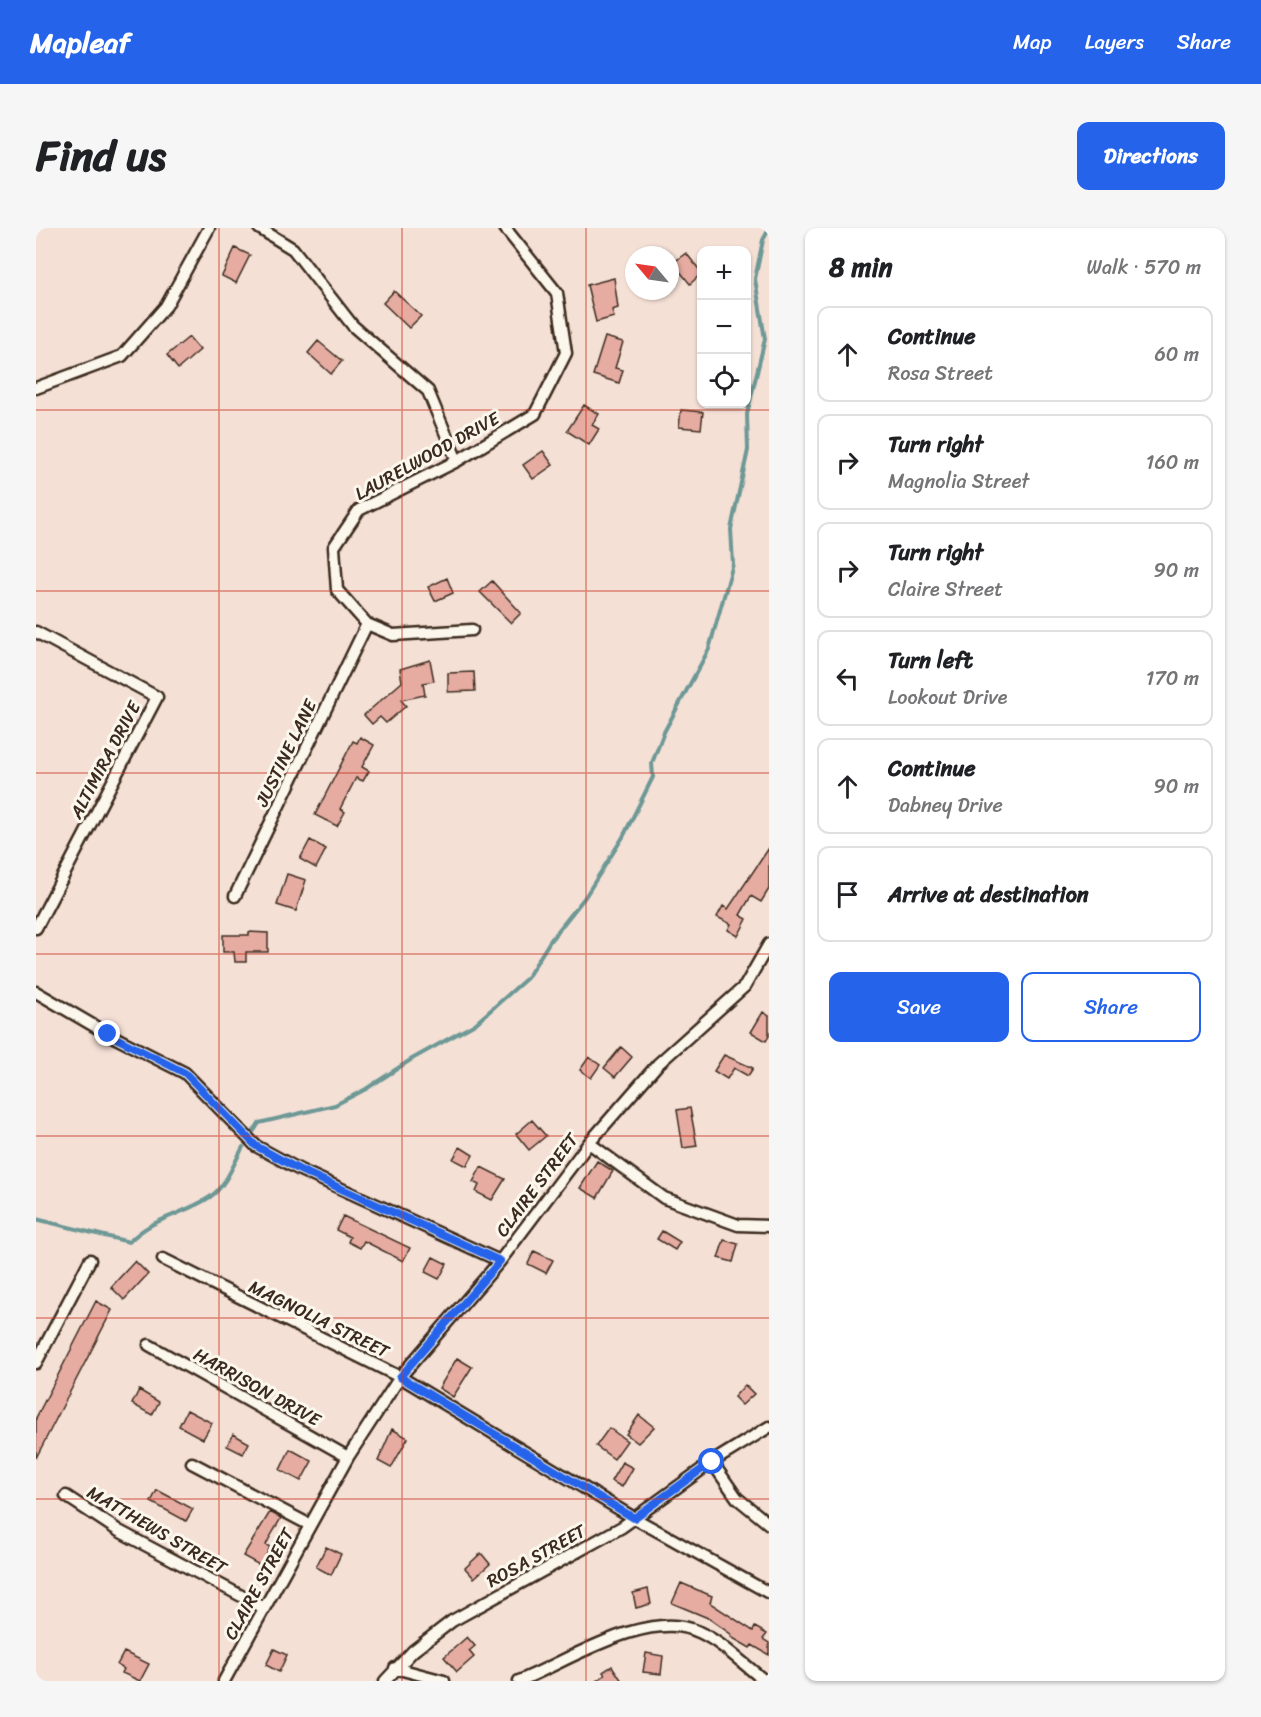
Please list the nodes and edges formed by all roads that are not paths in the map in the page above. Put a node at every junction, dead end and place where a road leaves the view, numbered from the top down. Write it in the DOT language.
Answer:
graph roads {
  1 [pos="208,228"];
  2 [pos="259,228"];
  3 [pos="505,228"];
  4 [pos="36,388"];
  5 [pos="457,461"];
  6 [pos="367,624"];
  7 [pos="472,630"];
  8 [pos="36,632"];
  9 [pos="235,896"];
  10 [pos="36,928"];
  11 [pos="769,944"];
  12 [pos="36,992"];
  13 [pos="589,1143"];
  14 [pos="769,1226"];
  15 [pos="163,1259"];
  16 [pos="90,1260"];
  17 [pos="500,1261"];
  18 [pos="149,1345"];
  19 [pos="36,1363"];
  20 [pos="400,1377"];
  21 [pos="769,1427"];
  22 [pos="348,1457"];
  23 [pos="712,1462"];
  24 [pos="192,1463"];
  25 [pos="66,1496"];
  26 [pos="634,1518"];
  27 [pos="769,1524"];
  28 [pos="310,1525"];
  29 [pos="769,1593"];
  30 [pos="264,1608"];
  31 [pos="395,1668"];
  32 [pos="224,1681"];
  33 [pos="385,1681"];
  34 [pos="444,1681"];
  35 [pos="519,1681"];
  36 [pos="765,1681"];
  1 -- 4 [label="street"];
  2 -- 5 [label="street"];
  3 -- 5 [label="street, LAURELWOOD DRIVE"];
  5 -- 6 [label="street, LAURELWOOD DRIVE"];
  6 -- 7 [label="street, LAURELWOOD DRIVE"];
  6 -- 9 [label="street, JUSTINE LANE"];
  8 -- 10 [label="street, ALTIMIRA DRIVE"];
  11 -- 13 [label="street, CLAIRE STREET"];
  12 -- 17 [label="street"];
  13 -- 14 [label="street"];
  13 -- 17 [label="street, CLAIRE STREET"];
  15 -- 20 [label="street, MAGNOLIA STREET"];
  16 -- 19 [label="street"];
  17 -- 20 [label="street, CLAIRE STREET"];
  18 -- 22 [label="street, HARRISON DRIVE"];
  20 -- 22 [label="street, CLAIRE STREET"];
  20 -- 26 [label="street, MAGNOLIA STREET"];
  21 -- 23 [label="street, ROSA STREET"];
  22 -- 28 [label="street, CLAIRE STREET"];
  23 -- 26 [label="street, ROSA STREET"];
  23 -- 27 [label="street"];
  24 -- 28 [label="street"];
  25 -- 30 [label="street, MATTHEWS STREET"];
  26 -- 29 [label="street, MAGNOLIA STREET"];
  26 -- 31 [label="street, ROSA STREET"];
  28 -- 30 [label="street, CLAIRE STREET"];
  30 -- 32 [label="street, CLAIRE STREET"];
  31 -- 33 [label="street, ROSA STREET"];
  31 -- 34 [label="street"];
  35 -- 36 [label="street"];
}
